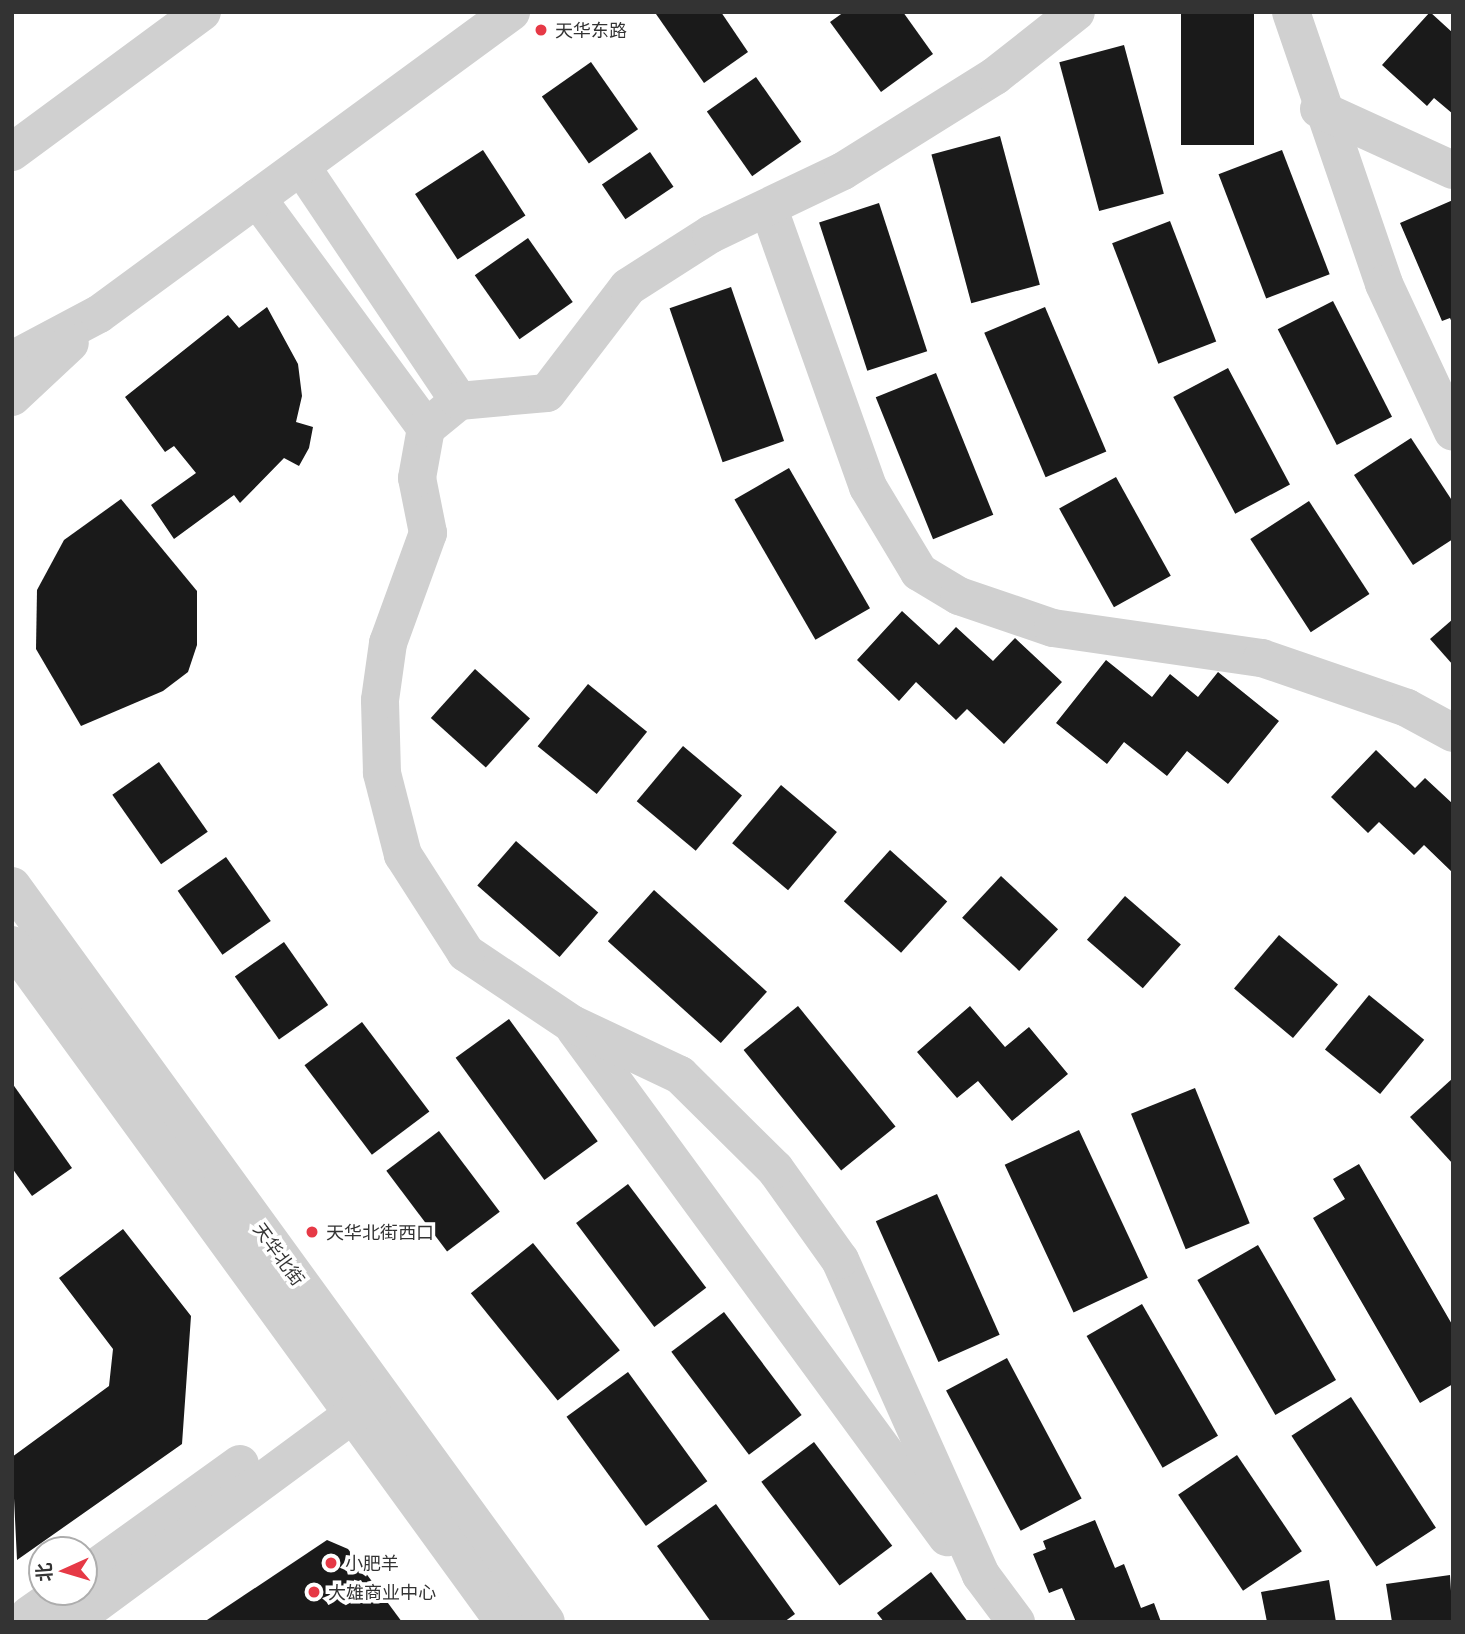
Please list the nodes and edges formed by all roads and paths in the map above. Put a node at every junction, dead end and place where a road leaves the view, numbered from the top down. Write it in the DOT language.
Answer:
graph roads {
  1 [pos="202,12"];
  2 [pos="511,12"];
  3 [pos="1076,12"];
  4 [pos="1291,12"];
  5 [pos="1320,109"];
  6 [pos="12,152"];
  7 [pos="301,166"];
  8 [pos="1453,170"];
  9 [pos="257,198"];
  10 [pos="769,209"];
  11 [pos="99,314"];
  12 [pos="12,360"];
  13 [pos="12,397"];
  14 [pos="459,401"];
  15 [pos="426,428"];
  16 [pos="1453,432"];
  17 [pos="1453,733"];
  18 [pos="12,886"];
  19 [pos="12,945"];
  20 [pos="572,1024"];
  21 [pos="360,1393"];
  22 [pos="98,1567"];
  23 [pos="981,1575"];
  24 [pos="71,1622"];
  25 [pos="504,1622"];
  26 [pos="546,1622"];
  27 [pos="1016,1622"];
  1 -- 6 [label="street"];
  2 -- 7 [label="street"];
  3 -- 10 [label="street"];
  4 -- 5 [label="street"];
  5 -- 8 [label="street"];
  5 -- 16 [label="street"];
  7 -- 9 [label="street"];
  7 -- 14 [label="street"];
  9 -- 11 [label="street"];
  9 -- 15 [label="street"];
  10 -- 14 [label="street"];
  10 -- 17 [label="street"];
  11 -- 12 [label="street"];
  11 -- 13 [label="street"];
  14 -- 15 [label="street"];
  15 -- 20 [label="street"];
  18 -- 21 [label="street, 天华北街"];
  19 -- 21 [label="street, 天华北街"];
  20 -- 23 [label="street"];
  20 -- 23 [label="street"];
  21 -- 22 [label="street"];
  21 -- 24 [label="street"];
  21 -- 25 [label="street, 天华北街"];
  21 -- 26 [label="street, 天华北街"];
  23 -- 27 [label="street"];
}
